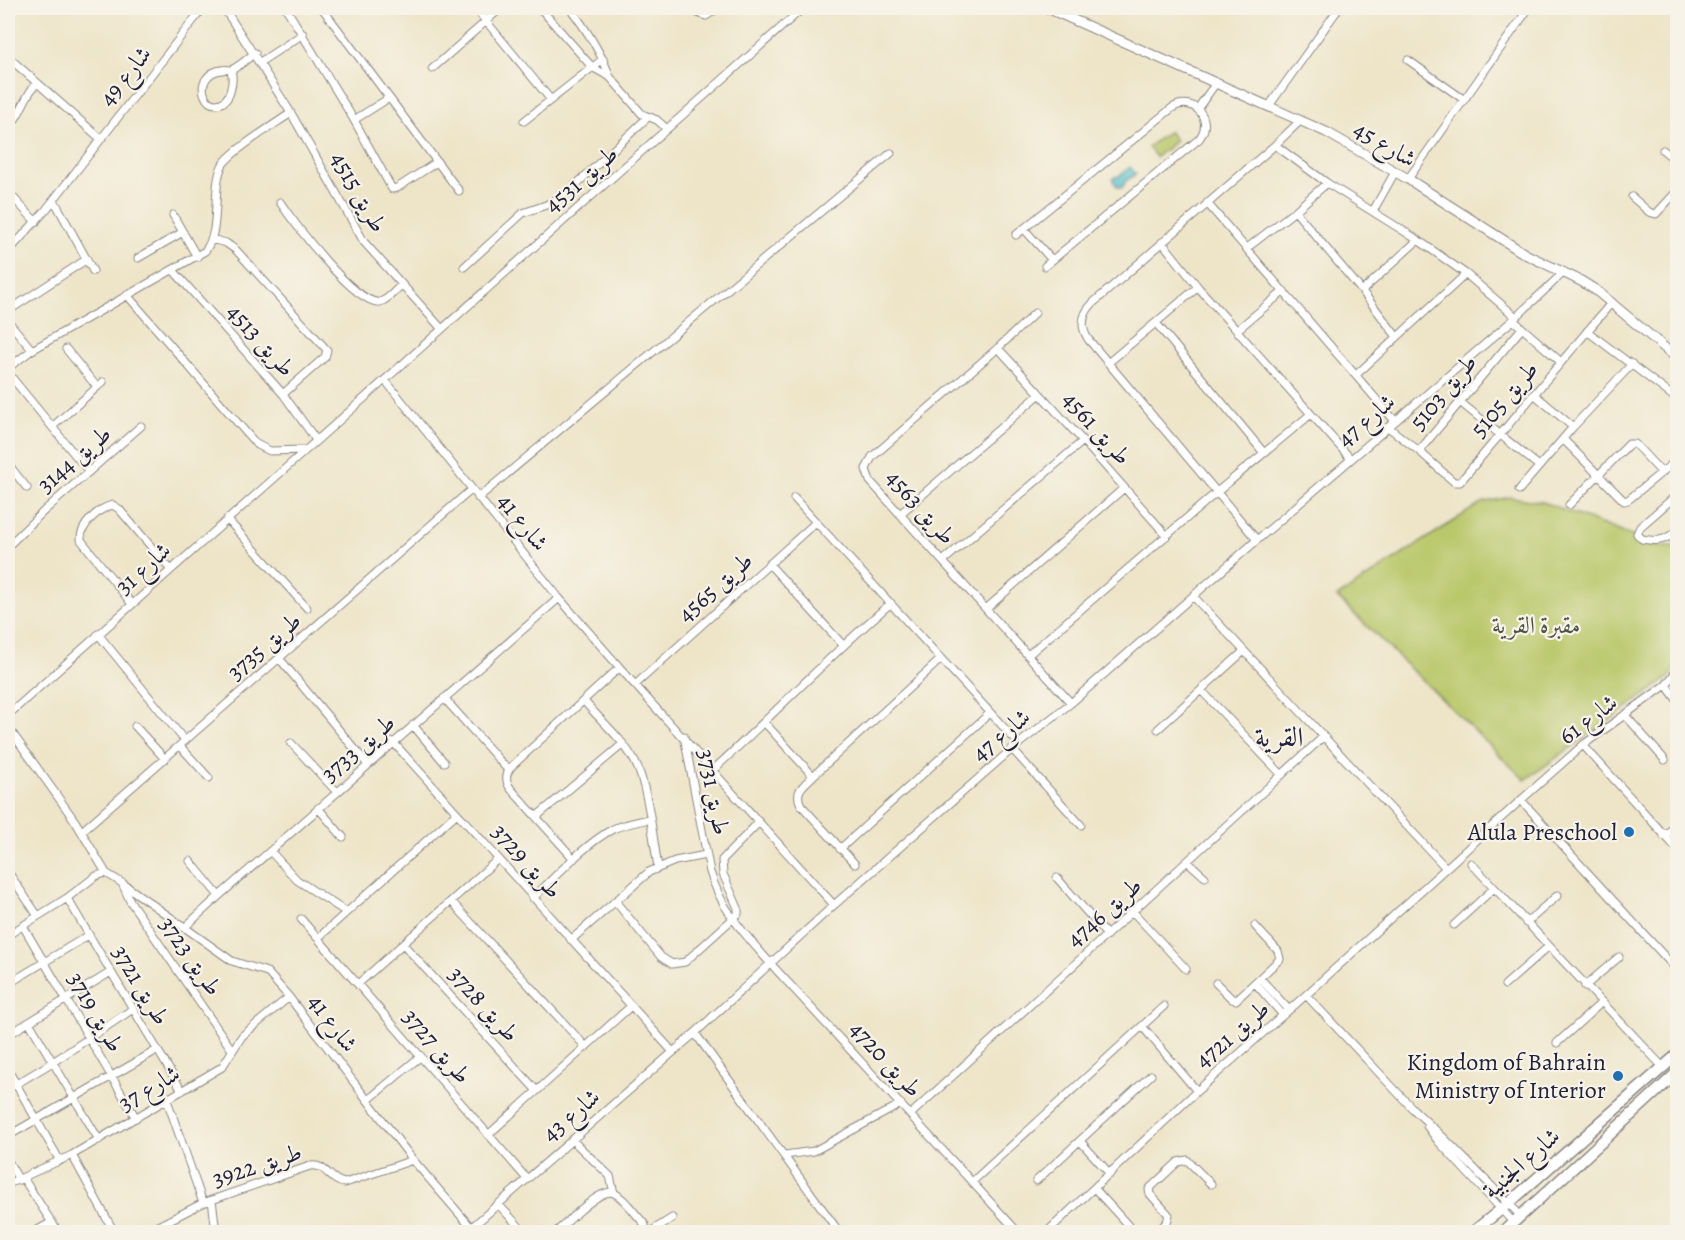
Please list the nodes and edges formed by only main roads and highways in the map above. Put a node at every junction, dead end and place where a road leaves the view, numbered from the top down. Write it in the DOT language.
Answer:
graph roads {
  1 [pos="1677,1054"];
  2 [pos="1677,1072"];
  3 [pos="1473,1233"];
  4 [pos="1503,1233"];
  1 -- 3 [label="main road, شارع الجنبية"];
  2 -- 4 [label="main road, شارع الجنبية"];
}
